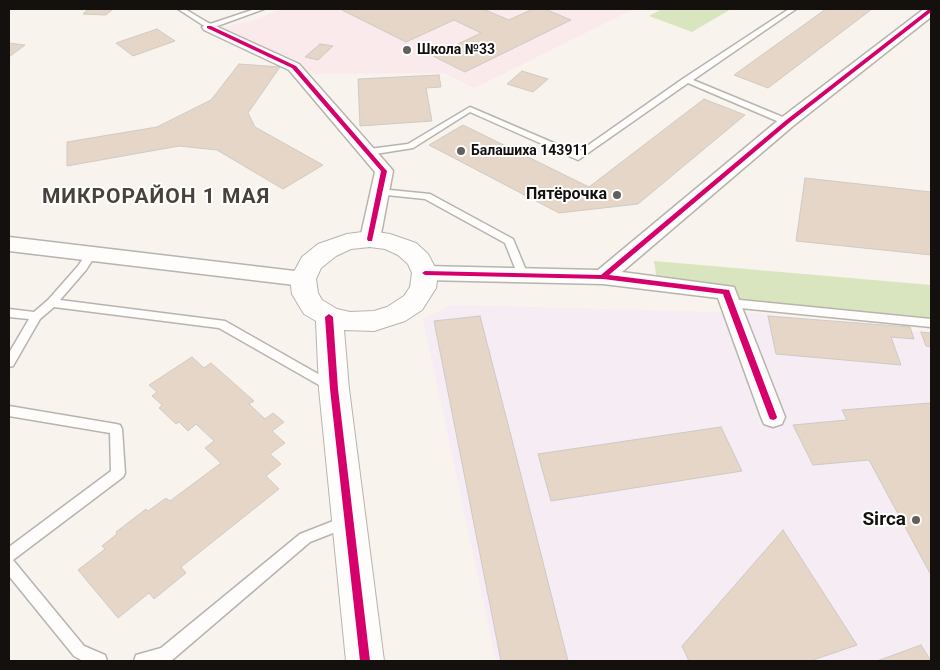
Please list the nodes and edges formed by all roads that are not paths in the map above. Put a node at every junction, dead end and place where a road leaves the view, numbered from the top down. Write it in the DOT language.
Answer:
graph roads {
  1 [pos="181,9"];
  2 [pos="261,9"];
  3 [pos="793,9"];
  4 [pos="931,10"];
  5 [pos="209,27"];
  6 [pos="687,80"];
  7 [pos="787,122"];
  8 [pos="369,152"];
  9 [pos="380,192"];
  10 [pos="370,239"];
  11 [pos="9,244"];
  12 [pos="92,253"];
  13 [pos="425,273"];
  14 [pos="523,275"];
  15 [pos="603,277"];
  16 [pos="303,279"];
  17 [pos="52,303"];
  18 [pos="730,303"];
  19 [pos="9,313"];
  20 [pos="36,316"];
  21 [pos="329,317"];
  22 [pos="931,323"];
  23 [pos="9,363"];
  24 [pos="334,389"];
  25 [pos="9,410"];
  26 [pos="773,416"];
  27 [pos="350,520"];
  28 [pos="9,555"];
  29 [pos="9,565"];
  30 [pos="99,661"];
  31 [pos="142,661"];
  32 [pos="365,661"];
  1 -- 5 [label="lane"];
  2 -- 5 [label="lane"];
  3 -- 6 [label="lane"];
  4 -- 7 [label="street"];
  5 -- 8 [label="street"];
  6 -- 7 [label="lane"];
  6 -- 8 [label="lane"];
  7 -- 15 [label="street"];
  8 -- 9 [label="street"];
  9 -- 10 [label="street"];
  9 -- 14 [label="lane"];
  10 -- 13 [label="street"];
  10 -- 16 [label="street"];
  11 -- 12 [label="street"];
  12 -- 16 [label="street"];
  12 -- 17 [label="lane"];
  13 -- 14 [label="street"];
  13 -- 21 [label="street"];
  14 -- 15 [label="street"];
  15 -- 18 [label="street"];
  16 -- 21 [label="street"];
  17 -- 20 [label="lane"];
  17 -- 24 [label="lane"];
  18 -- 22 [label="lane"];
  18 -- 26 [label="street"];
  19 -- 20 [label="lane"];
  20 -- 23 [label="lane"];
  21 -- 24 [label="street"];
  24 -- 27 [label="street"];
  25 -- 28 [label="lane"];
  27 -- 31 [label="lane"];
  27 -- 32 [label="street"];
  29 -- 30 [label="lane"];
}
